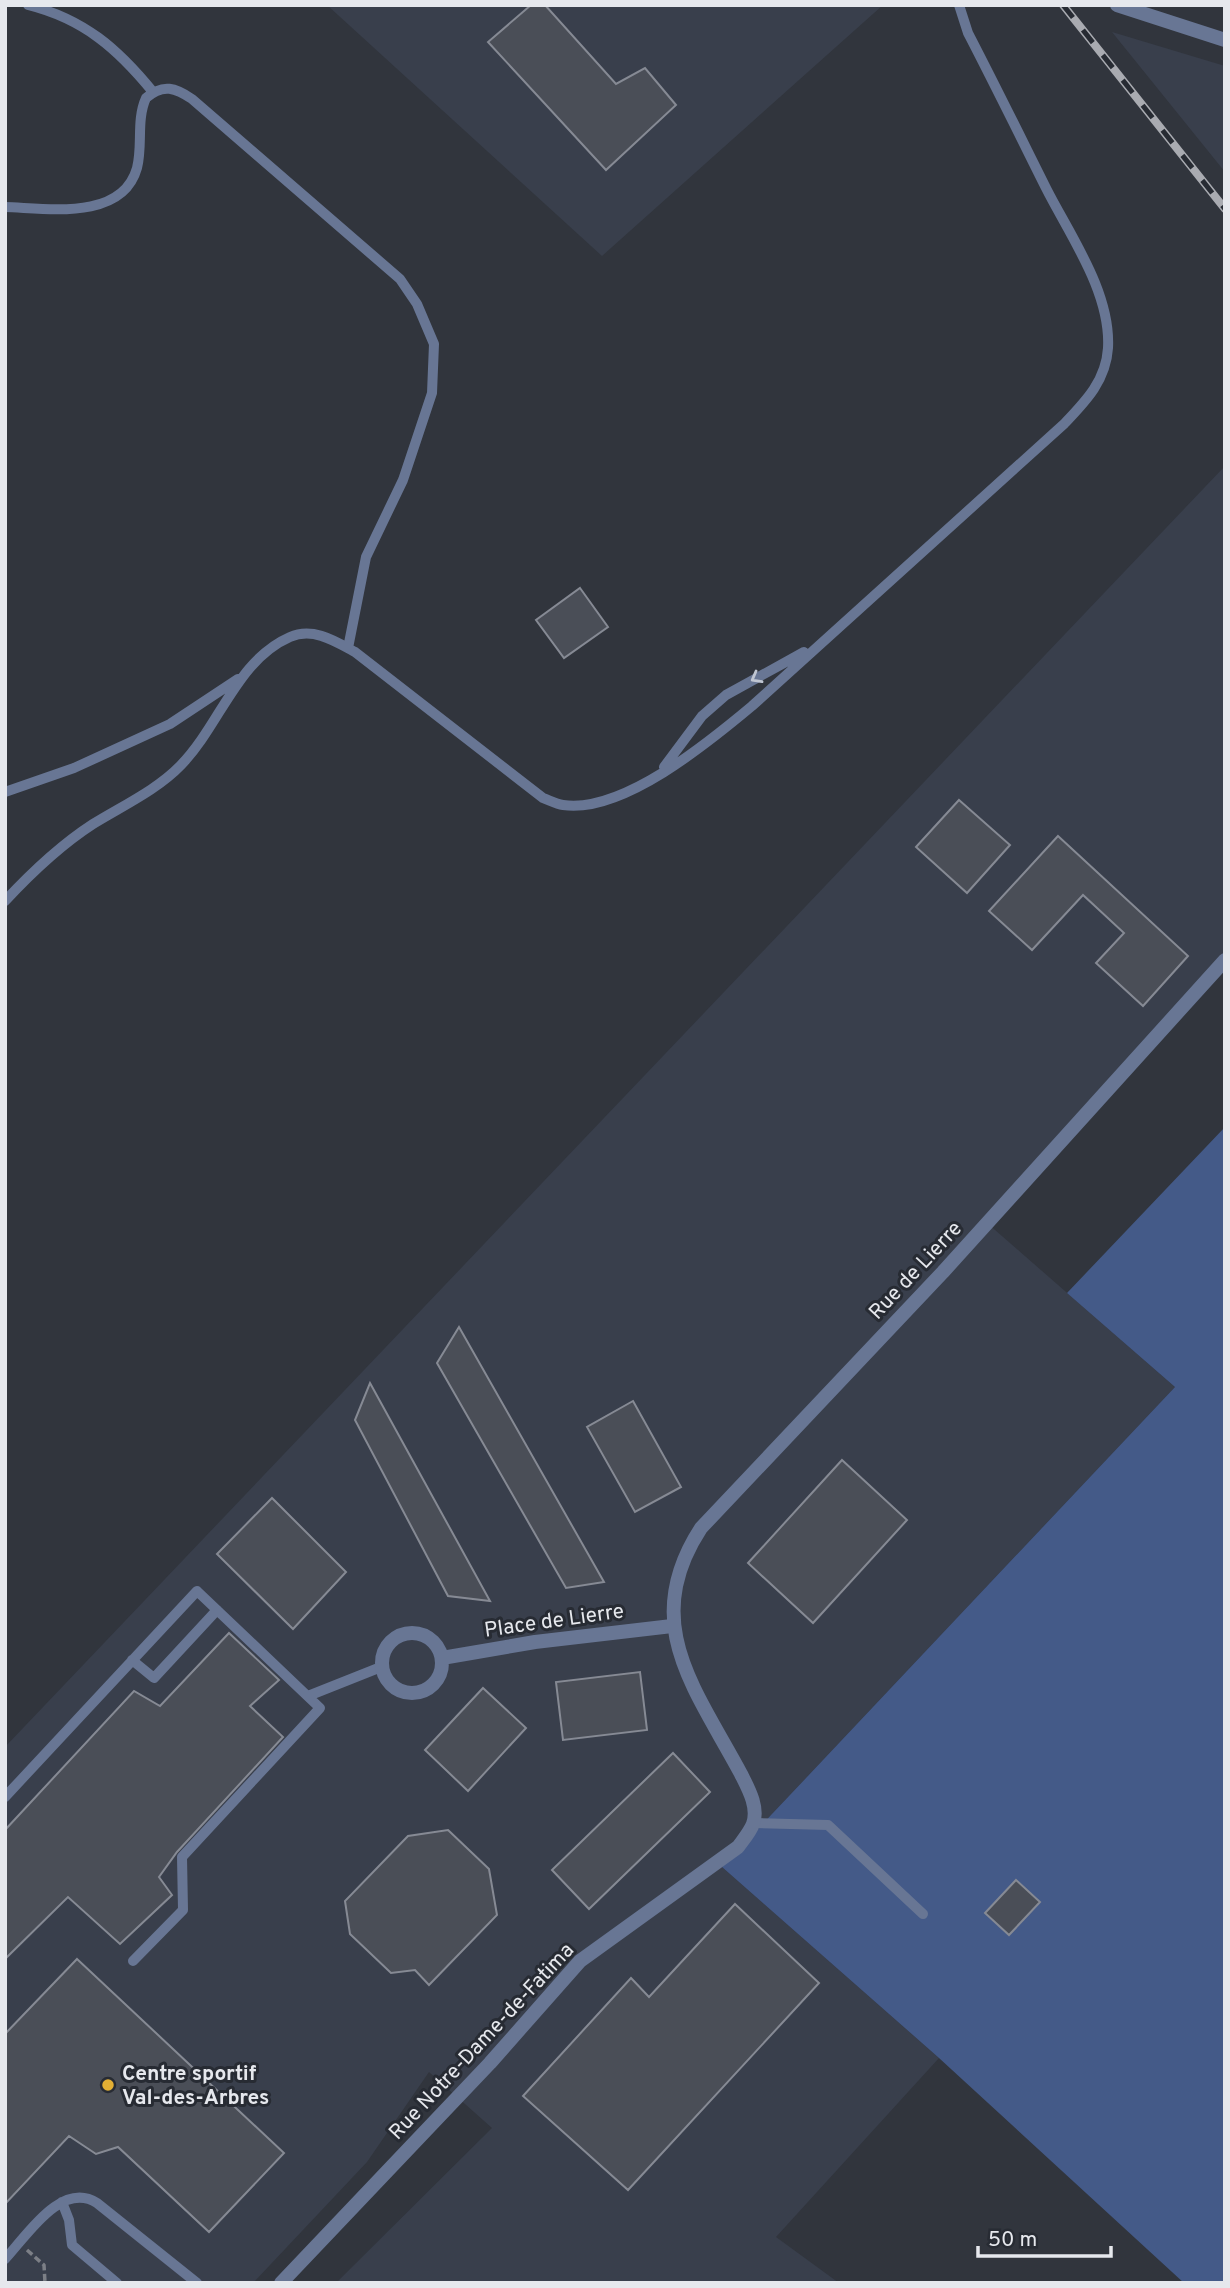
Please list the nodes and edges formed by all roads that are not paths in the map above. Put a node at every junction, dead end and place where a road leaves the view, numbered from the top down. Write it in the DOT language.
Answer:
graph roads {
  1 [pos="28,5"];
  2 [pos="959,5"];
  3 [pos="1118,5"];
  4 [pos="1225,40"];
  5 [pos="153,92"];
  6 [pos="5,207"];
  7 [pos="816,645"];
  8 [pos="348,648"];
  9 [pos="241,677"];
  10 [pos="662,771"];
  11 [pos="5,792"];
  12 [pos="5,901"];
  13 [pos="1225,960"];
  14 [pos="217,1610"];
  15 [pos="672,1626"];
  16 [pos="442,1658"];
  17 [pos="132,1660"];
  18 [pos="382,1667"];
  19 [pos="308,1696"];
  20 [pos="5,1797"];
  21 [pos="754,1823"];
  22 [pos="923,1914"];
  23 [pos="133,1961"];
  24 [pos="62,2202"];
  25 [pos="5,2259"];
  26 [pos="117,2283"];
  27 [pos="197,2283"];
  28 [pos="281,2283"];
  1 -- 5 [label="lane"];
  2 -- 7 [label="lane"];
  3 -- 4 [label="street"];
  5 -- 6 [label="lane"];
  5 -- 8 [label="lane"];
  7 -- 10 [label="lane"];
  7 -- 10 [label="lane, one-way"];
  8 -- 9 [label="lane"];
  8 -- 10 [label="lane"];
  9 -- 11 [label="lane"];
  9 -- 12 [label="lane"];
  13 -- 15 [label="street, Rue de Lierre"];
  14 -- 17 [label="lane"];
  14 -- 17 [label="lane"];
  14 -- 19 [label="lane"];
  15 -- 16 [label="street, Place de Lierre"];
  15 -- 21 [label="street"];
  16 -- 18 [label="street"];
  16 -- 18 [label="street"];
  17 -- 20 [label="lane"];
  18 -- 19 [label="lane"];
  19 -- 23 [label="lane"];
  21 -- 22 [label="lane"];
  21 -- 28 [label="street, Rue Notre-Dame-de-Fatima"];
  24 -- 25 [label="lane"];
  24 -- 26 [label="lane"];
  24 -- 27 [label="lane"];
}
